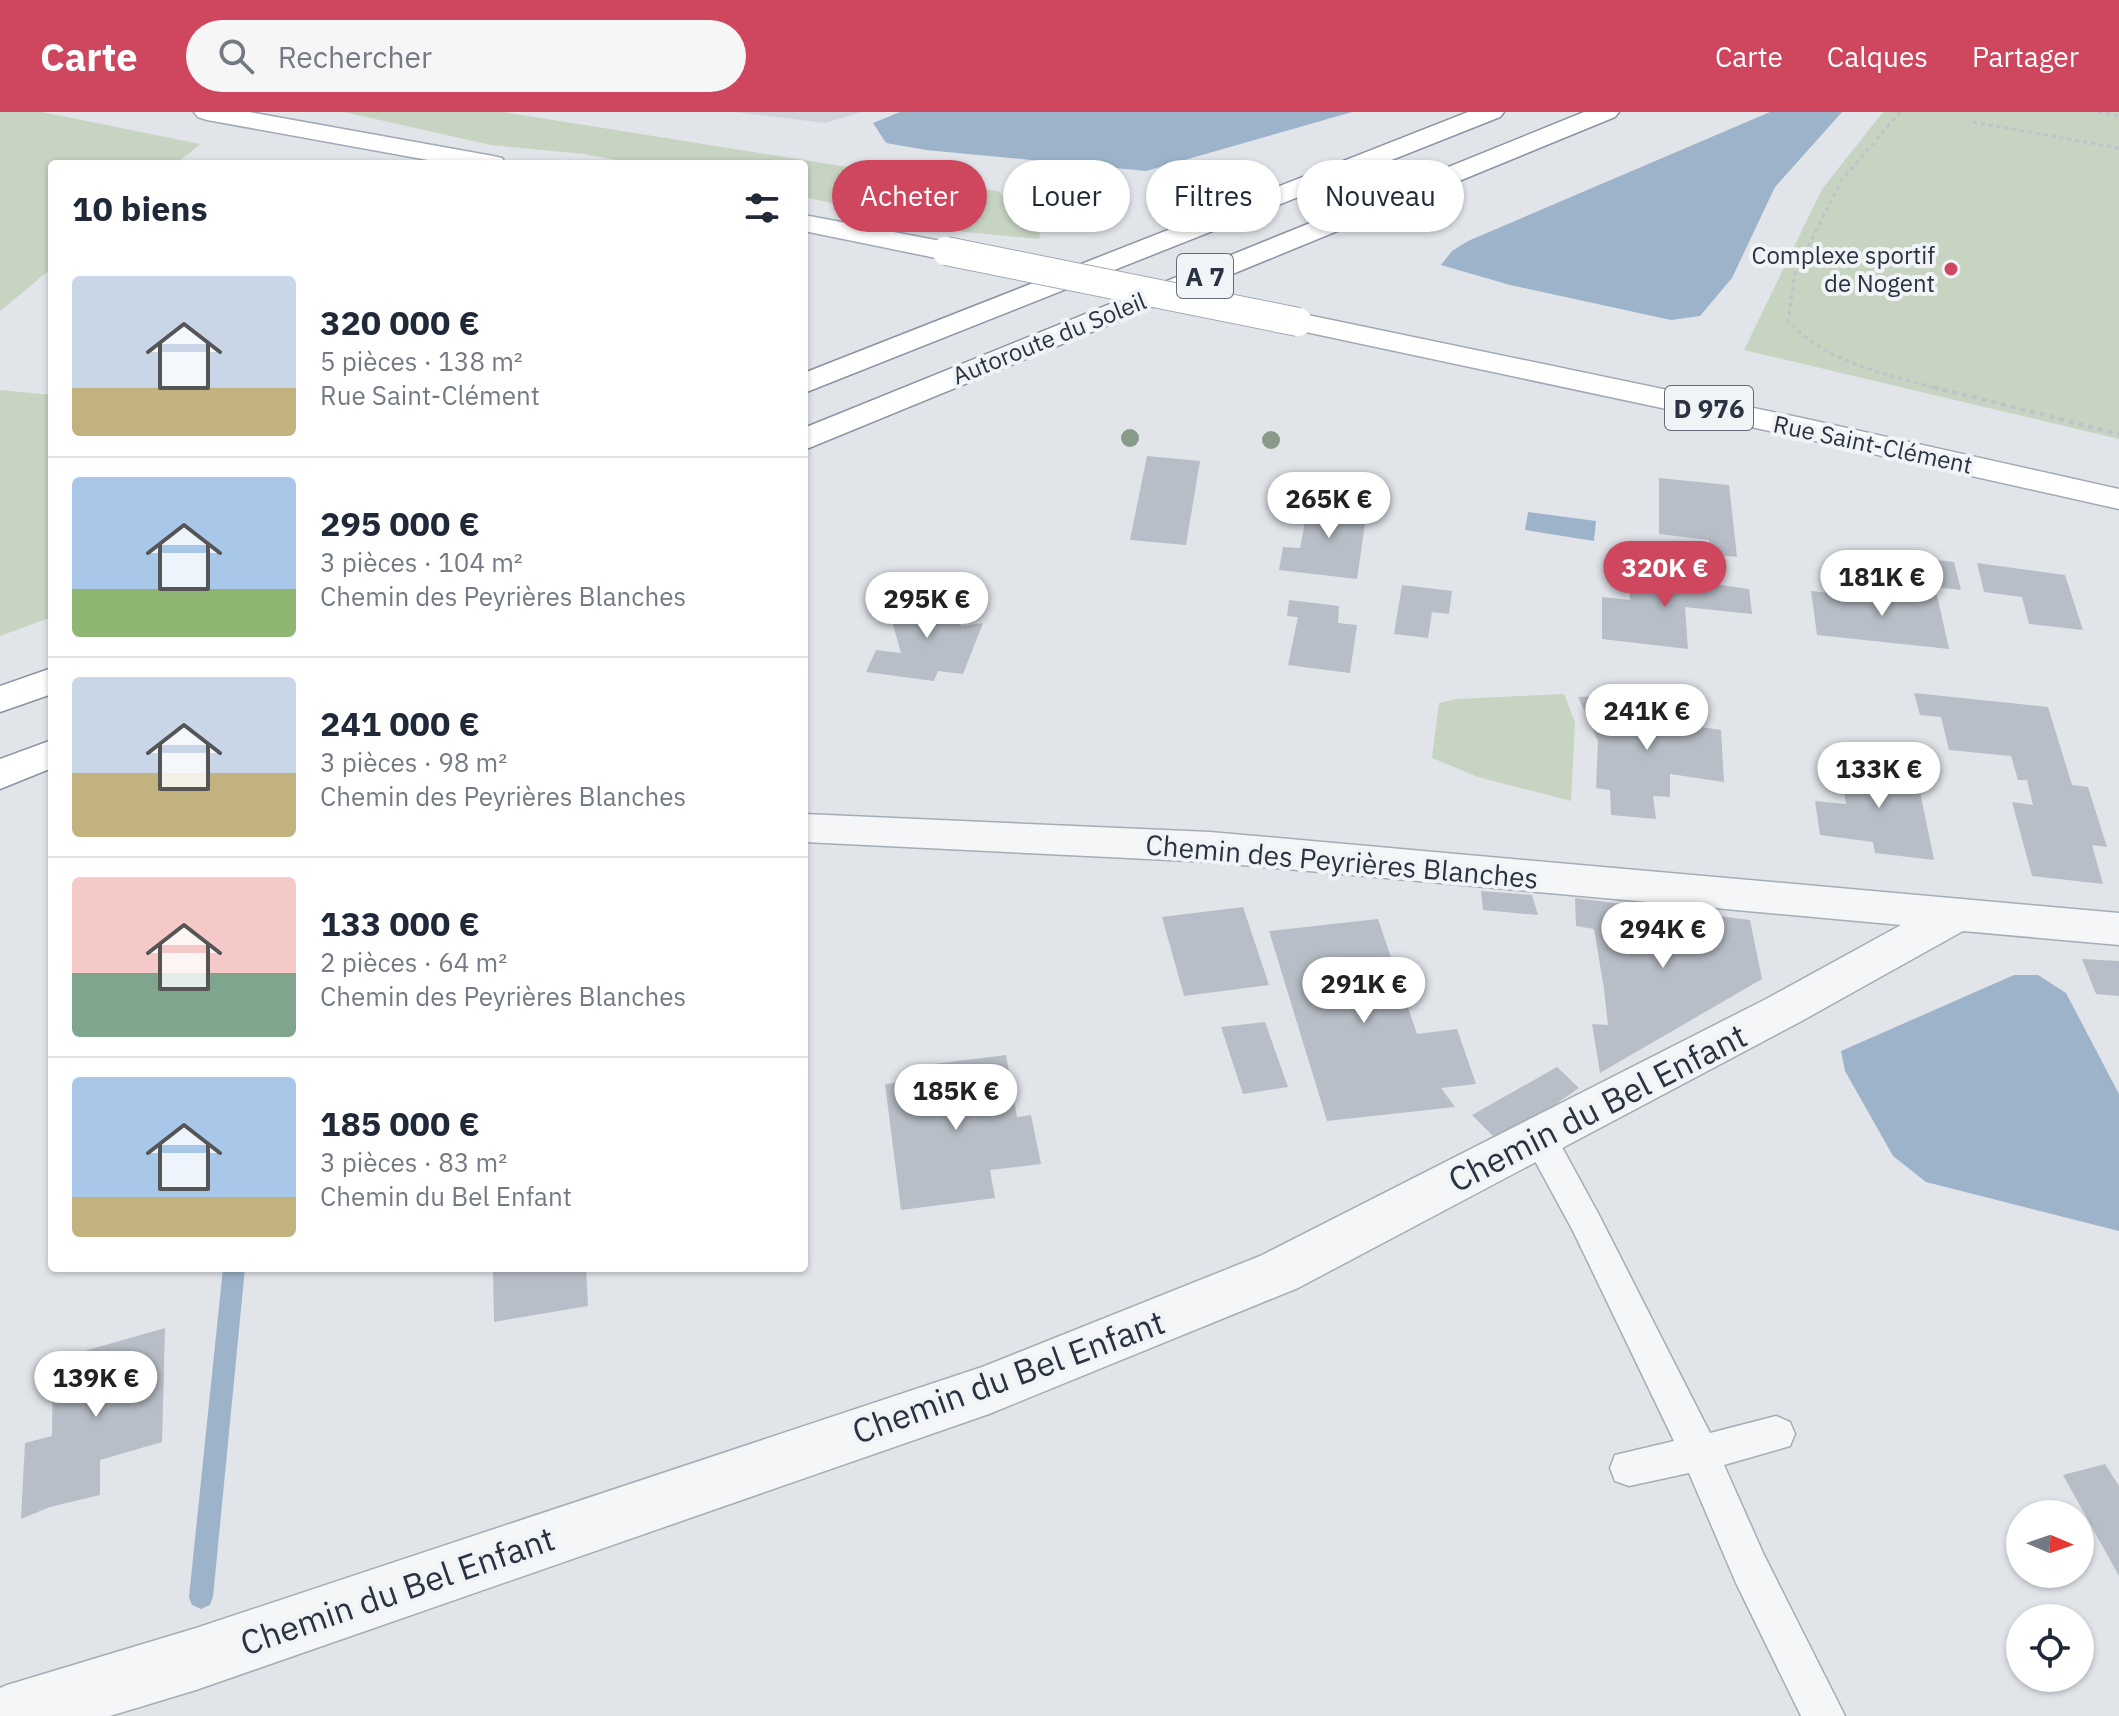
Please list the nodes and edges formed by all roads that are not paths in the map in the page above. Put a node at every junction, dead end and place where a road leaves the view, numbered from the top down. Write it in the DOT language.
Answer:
graph roads {
  1 [pos="207,112"];
  2 [pos="288,112"];
  3 [pos="1491,112"];
  4 [pos="1606,112"];
  5 [pos="471,160"];
  6 [pos="487,160"];
  7 [pos="808,224"];
  8 [pos="808,382"];
  9 [pos="808,438"];
  10 [pos="2119,499"];
  11 [pos="48,682"];
  12 [pos="0,700"];
  13 [pos="48,755"];
  14 [pos="0,775"];
  15 [pos="808,828"];
  16 [pos="1957,914"];
  17 [pos="2119,929"];
  18 [pos="1539,1137"];
  19 [pos="1776,1434"];
  20 [pos="1700,1453"];
  21 [pos="1629,1468"];
  22 [pos="7,1716"];
  23 [pos="1824,1716"];
  1 -- 5 [label="main road"];
  2 -- 6 [label="main road"];
  3 -- 8 [label="main road, Autoroute du Soleil / A 7"];
  4 -- 9 [label="main road, Autoroute du Soleil / A 7"];
  7 -- 10 [label="main road, Rue Saint-Clément / D 976, bridge"];
  11 -- 12 [label="main road"];
  13 -- 14 [label="main road"];
  15 -- 16 [label="street, Chemin des Peyrières Blanches"];
  16 -- 17 [label="street, Chemin des Peyrières Blanches"];
  16 -- 18 [label="street, Chemin du Bel Enfant"];
  18 -- 20 [label="lane"];
  18 -- 22 [label="street, Chemin du Bel Enfant"];
  19 -- 20 [label="lane"];
  20 -- 21 [label="lane"];
  20 -- 23 [label="lane"];
}
